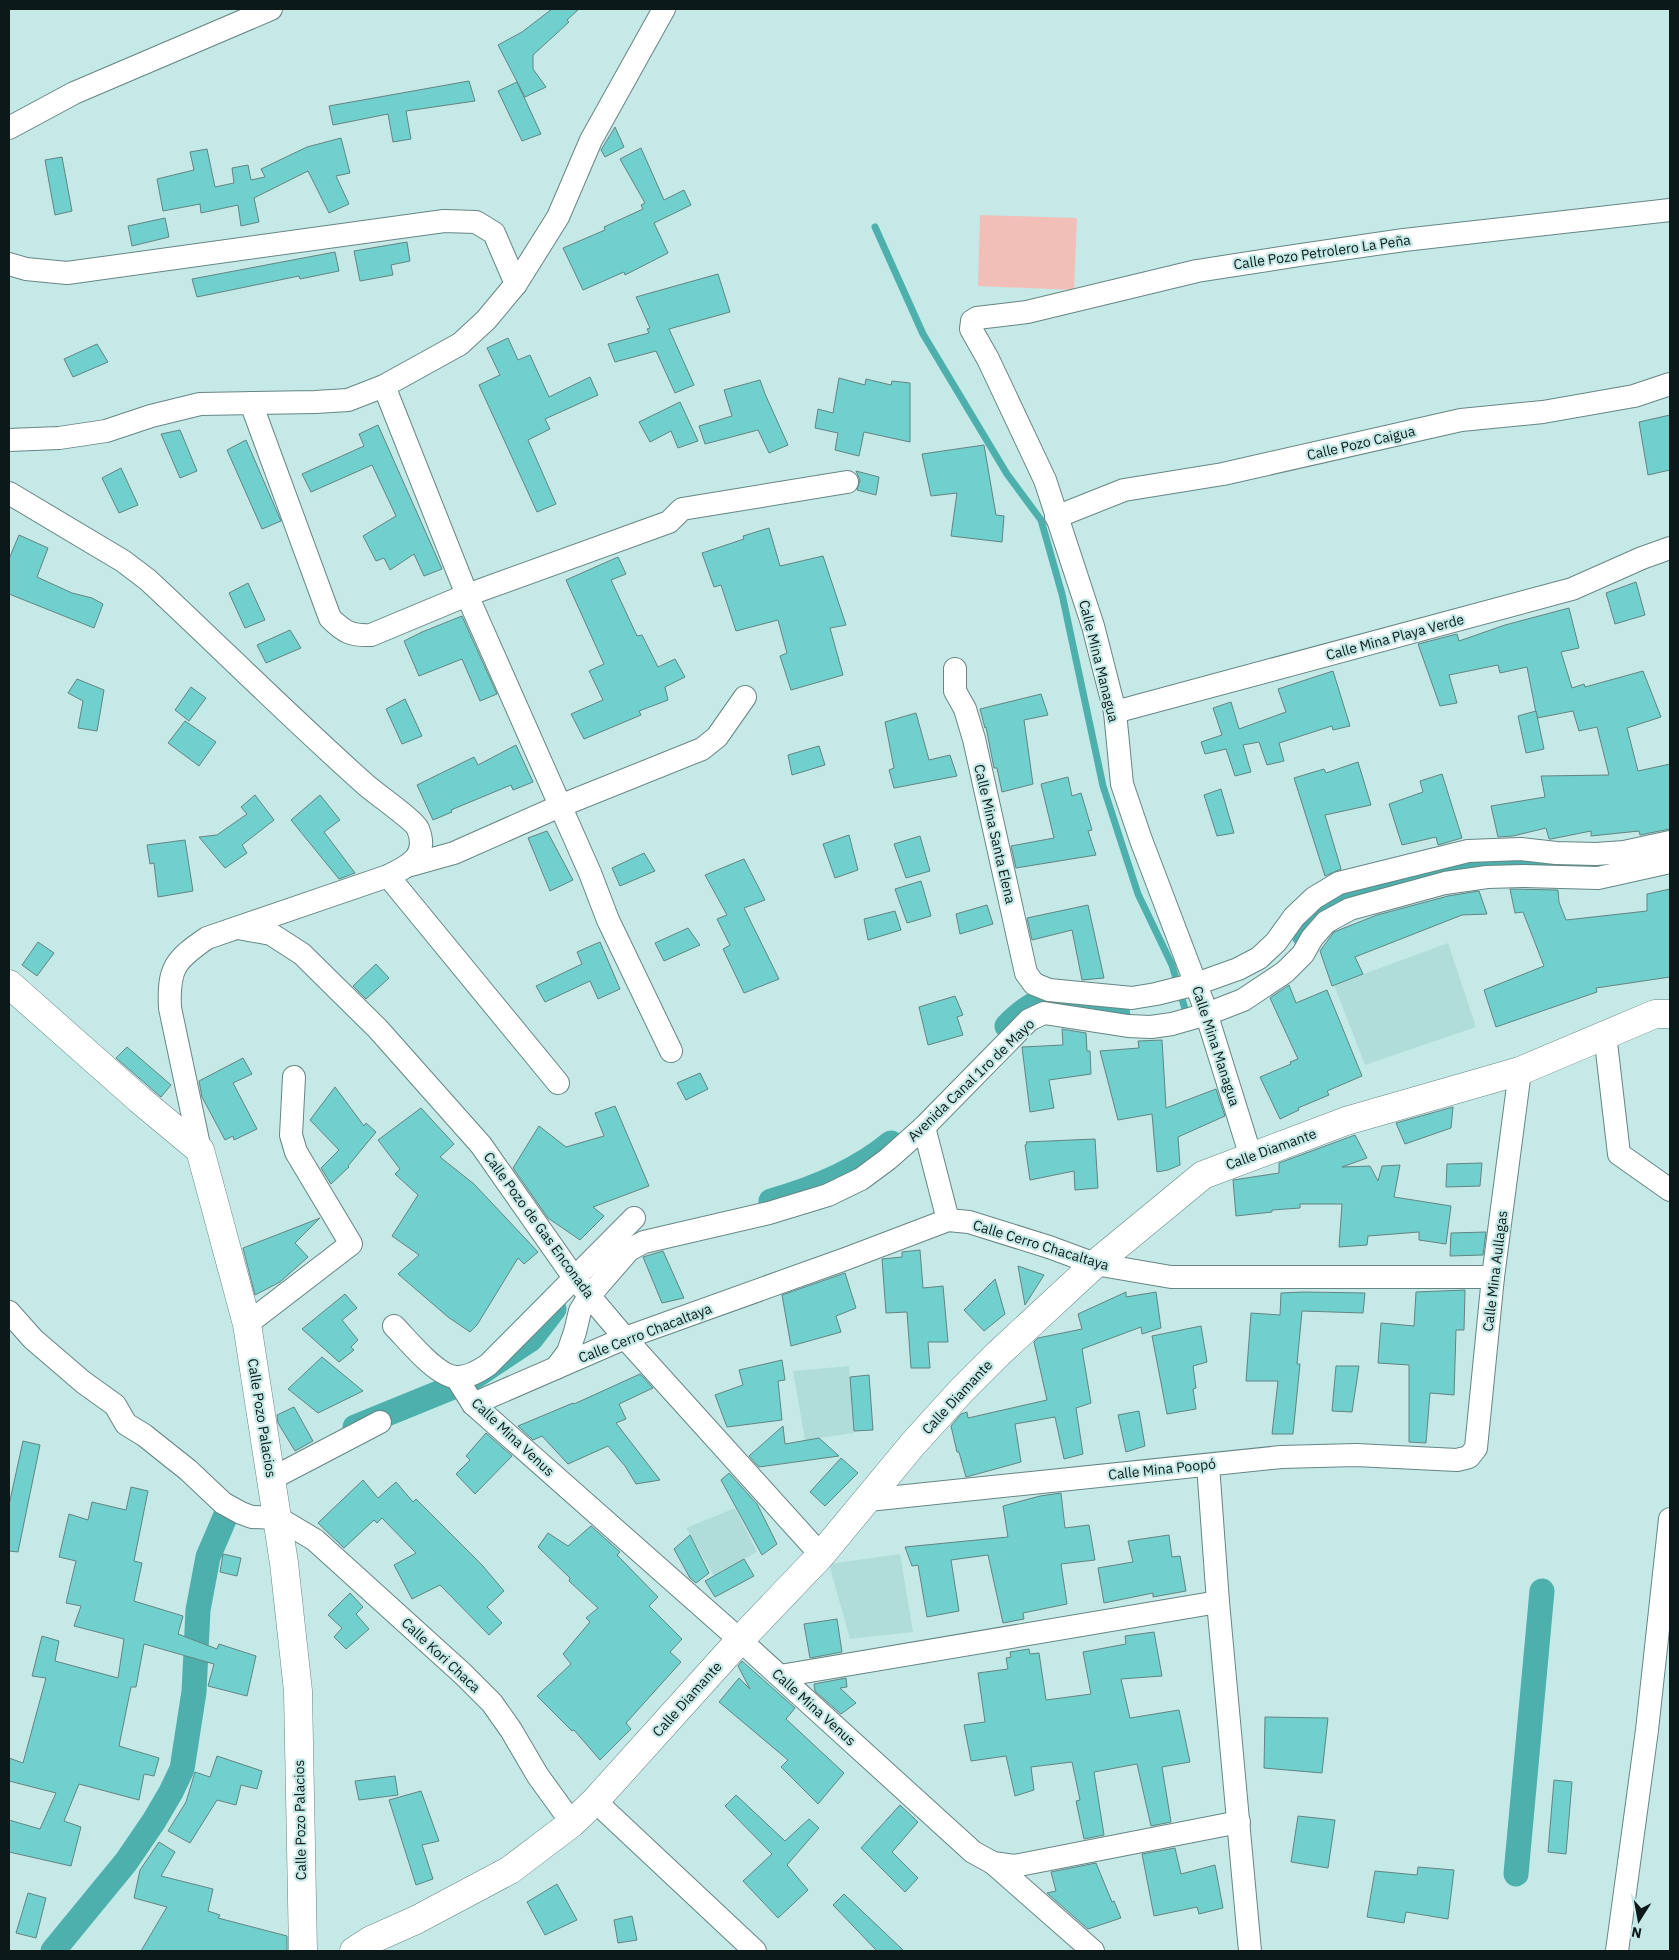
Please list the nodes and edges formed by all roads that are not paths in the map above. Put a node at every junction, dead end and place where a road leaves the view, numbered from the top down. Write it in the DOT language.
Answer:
graph roads {
  1 [pos="271,9"];
  2 [pos="664,9"];
  3 [pos="9,128"];
  4 [pos="1670,210"];
  5 [pos="9,264"];
  6 [pos="516,284"];
  7 [pos="977,318"];
  8 [pos="1670,384"];
  9 [pos="384,386"];
  10 [pos="251,403"];
  11 [pos="9,440"];
  12 [pos="847,482"];
  13 [pos="9,493"];
  14 [pos="1056,517"];
  15 [pos="1670,548"];
  16 [pos="467,595"];
  17 [pos="955,669"];
  18 [pos="746,697"];
  19 [pos="1115,712"];
  20 [pos="560,806"];
  21 [pos="1670,842"];
  22 [pos="1670,862"];
  23 [pos="411,865"];
  24 [pos="388,876"];
  25 [pos="236,928"];
  26 [pos="9,984"];
  27 [pos="1196,984"];
  28 [pos="1207,1014"];
  29 [pos="1670,1014"];
  30 [pos="1605,1034"];
  31 [pos="671,1051"];
  32 [pos="1520,1071"];
  33 [pos="294,1076"];
  34 [pos="558,1083"];
  35 [pos="924,1127"];
  36 [pos="200,1150"];
  37 [pos="1252,1157"];
  38 [pos="1670,1190"];
  39 [pos="634,1218"];
  40 [pos="948,1220"];
  41 [pos="1095,1264"];
  42 [pos="1493,1277"];
  43 [pos="582,1287"];
  44 [pos="9,1312"];
  45 [pos="247,1324"];
  46 [pos="394,1326"];
  47 [pos="625,1338"];
  48 [pos="556,1368"];
  49 [pos="456,1377"];
  50 [pos="473,1404"];
  51 [pos="380,1422"];
  52 [pos="1457,1460"];
  53 [pos="1208,1465"];
  54 [pos="271,1479"];
  55 [pos="868,1500"];
  56 [pos="278,1518"];
  57 [pos="1670,1519"];
  58 [pos="821,1555"];
  59 [pos="1218,1602"];
  60 [pos="740,1640"];
  61 [pos="780,1676"];
  62 [pos="596,1801"];
  63 [pos="572,1822"];
  64 [pos="1239,1822"];
  65 [pos="993,1863"];
  66 [pos="303,1951"];
  67 [pos="354,1951"];
  68 [pos="756,1951"];
  69 [pos="1093,1951"];
  70 [pos="1250,1951"];
  71 [pos="1618,1951"];
  1 -- 3 [label="street"];
  2 -- 6 [label="street"];
  4 -- 7 [label="street, Calle Pozo Petrolero La Peña"];
  5 -- 6 [label="street"];
  6 -- 9 [label="street"];
  7 -- 14 [label="street, Calle Mina Managua"];
  8 -- 14 [label="street, Calle Pozo Caigua"];
  9 -- 10 [label="street"];
  9 -- 16 [label="street"];
  10 -- 11 [label="street"];
  10 -- 16 [label="street"];
  12 -- 16 [label="street"];
  13 -- 23 [label="street"];
  14 -- 19 [label="street, Calle Mina Managua"];
  15 -- 19 [label="street, Calle Mina Playa Verde"];
  16 -- 20 [label="street"];
  17 -- 27 [label="street, Calle Mina Santa Elena"];
  18 -- 20 [label="street, Calle Pozo Palacios"];
  19 -- 27 [label="street, Calle Mina Managua"];
  20 -- 23 [label="street, Calle Pozo Palacios"];
  20 -- 31 [label="street"];
  21 -- 27 [label="street"];
  22 -- 28 [label="street, Avenida Canal 1ro de Mayo"];
  23 -- 24 [label="street, Calle Pozo Palacios"];
  24 -- 25 [label="street, Calle Pozo Palacios"];
  24 -- 34 [label="street"];
  25 -- 36 [label="street, Calle Pozo Palacios"];
  25 -- 43 [label="street, Calle Pozo de Gas Enconada"];
  26 -- 36 [label="street"];
  27 -- 28 [label="street, Calle Mina Managua"];
  28 -- 35 [label="street, Avenida Canal 1ro de Mayo"];
  28 -- 37 [label="street, Calle Mina Managua"];
  29 -- 30 [label="street, Calle Diamante"];
  30 -- 32 [label="street, Calle Diamante"];
  30 -- 38 [label="street"];
  32 -- 37 [label="street, Calle Diamante"];
  32 -- 42 [label="street, Calle Mina Aullagas"];
  33 -- 45 [label="street"];
  35 -- 40 [label="street"];
  35 -- 43 [label="street, Avenida Canal 1ro de Mayo"];
  36 -- 45 [label="street, Calle Pozo Palacios"];
  37 -- 41 [label="street, Calle Diamante"];
  39 -- 43 [label="street"];
  40 -- 41 [label="street, Calle Cerro Chacaltaya"];
  40 -- 47 [label="street, Calle Cerro Chacaltaya"];
  41 -- 42 [label="street, Calle Cerro Chacaltaya"];
  41 -- 55 [label="street, Calle Diamante"];
  42 -- 52 [label="street, Calle Mina Aullagas"];
  43 -- 47 [label="street, Calle Pozo de Gas Enconada"];
  43 -- 48 [label="street, Avenida Canal 1ro de Mayo"];
  43 -- 49 [label="street"];
  44 -- 56 [label="street"];
  45 -- 54 [label="street, Calle Pozo Palacios"];
  46 -- 49 [label="street"];
  47 -- 48 [label="street, Calle Cerro Chacaltaya"];
  47 -- 58 [label="street, Calle Pozo de Gas Enconada"];
  48 -- 50 [label="street, Calle Cerro Chacaltaya"];
  49 -- 50 [label="street, Calle Mina Venus"];
  50 -- 60 [label="street, Calle Mina Venus"];
  51 -- 54 [label="street"];
  52 -- 53 [label="street, Calle Mina Poopó"];
  53 -- 55 [label="street, Calle Mina Poopó"];
  53 -- 59 [label="street"];
  54 -- 56 [label="street, Calle Pozo Palacios"];
  55 -- 58 [label="street, Calle Diamante"];
  56 -- 63 [label="street, Calle Kori Chaca"];
  56 -- 66 [label="street, Calle Pozo Palacios"];
  57 -- 71 [label="street"];
  58 -- 60 [label="street, Calle Diamante"];
  59 -- 61 [label="street"];
  59 -- 64 [label="street"];
  60 -- 61 [label="street, Calle Mina Venus"];
  60 -- 62 [label="street, Calle Diamante"];
  61 -- 65 [label="street, Calle Mina Venus"];
  62 -- 63 [label="street, Calle Diamante"];
  62 -- 68 [label="street"];
  63 -- 67 [label="street, Calle Diamante"];
  64 -- 65 [label="street, Calle Mina Venus"];
  64 -- 70 [label="street"];
  65 -- 69 [label="street"];
}
